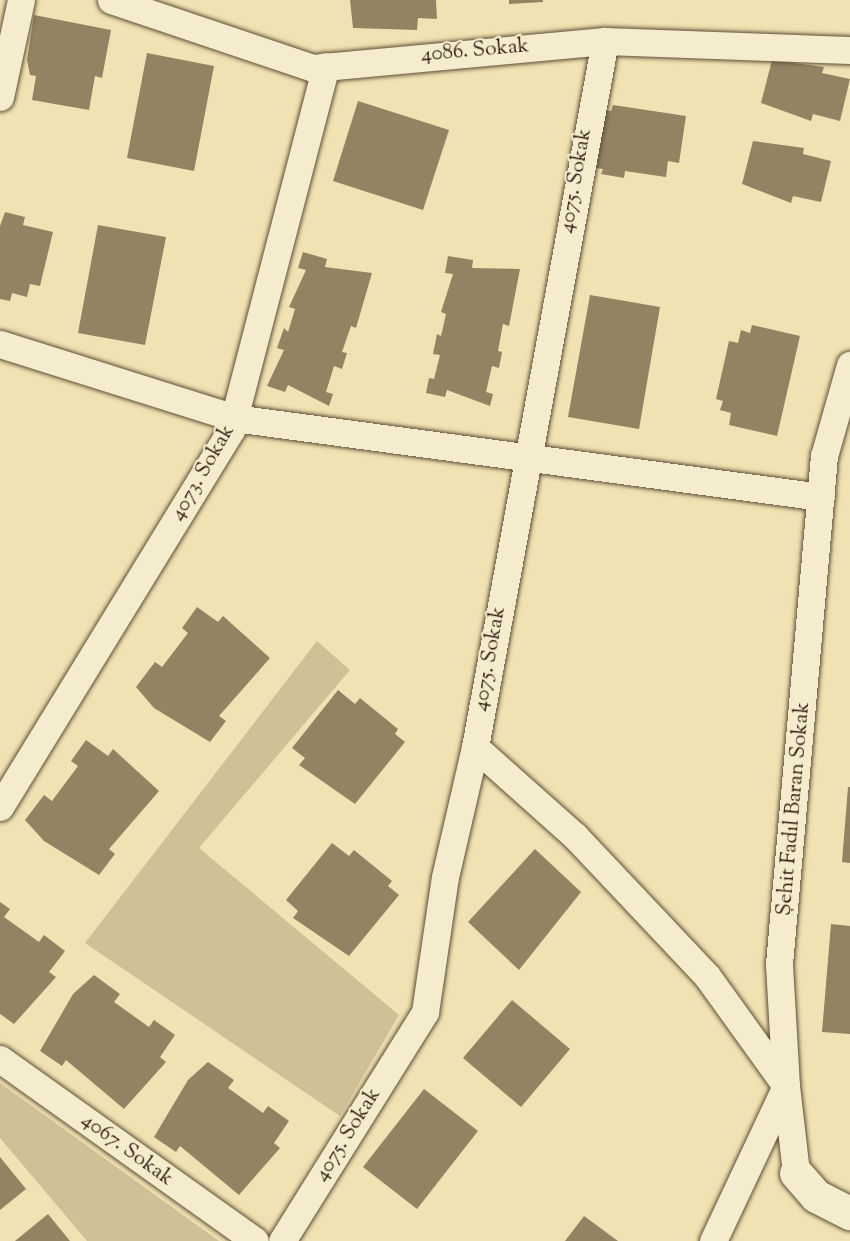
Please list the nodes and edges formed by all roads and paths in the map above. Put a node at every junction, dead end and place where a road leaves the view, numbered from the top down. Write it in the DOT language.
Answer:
graph roads {
  1 [pos="21,0"];
  2 [pos="111,0"];
  3 [pos="605,41"];
  4 [pos="850,50"];
  5 [pos="326,66"];
  6 [pos="0,97"];
  7 [pos="0,344"];
  8 [pos="850,365"];
  9 [pos="234,418"];
  10 [pos="526,456"];
  11 [pos="821,497"];
  12 [pos="475,747"];
  13 [pos="0,807"];
  14 [pos="0,1059"];
  15 [pos="786,1086"];
  16 [pos="796,1173"];
  17 [pos="850,1213"];
  18 [pos="255,1241"];
  19 [pos="282,1241"];
  20 [pos="712,1241"];
  1 -- 6 [label="street"];
  2 -- 5 [label="street, 4086. Sokak"];
  3 -- 4 [label="street, 4086. Sokak"];
  3 -- 5 [label="street, 4086. Sokak"];
  3 -- 10 [label="street, 4075. Sokak"];
  5 -- 9 [label="street, 4073. Sokak"];
  7 -- 9 [label="street"];
  8 -- 11 [label="street, Şehit Fadıl Baran Sokak"];
  9 -- 10 [label="street"];
  9 -- 13 [label="street, 4073. Sokak"];
  10 -- 11 [label="street"];
  10 -- 12 [label="street, 4075. Sokak"];
  11 -- 15 [label="street, Şehit Fadıl Baran Sokak"];
  12 -- 15 [label="street"];
  12 -- 19 [label="street, 4075. Sokak"];
  14 -- 18 [label="street, 4067. Sokak"];
  15 -- 16 [label="street"];
  15 -- 20 [label="street, Şehit Fadıl Baran Sokak"];
  16 -- 17 [label="street"];
}
